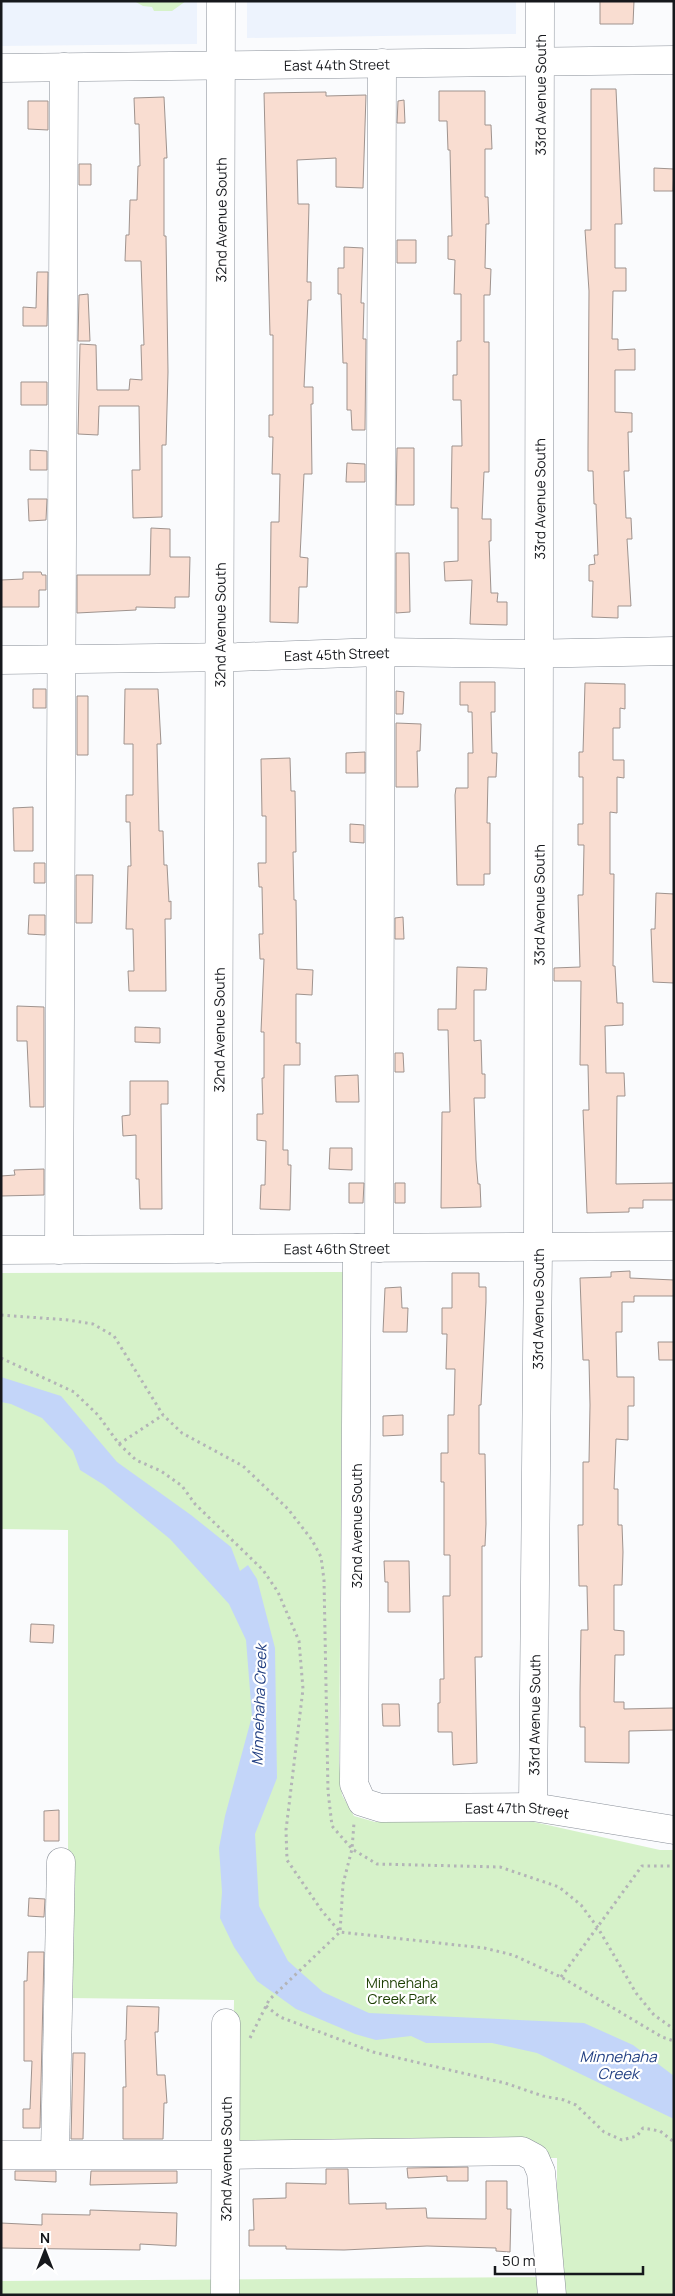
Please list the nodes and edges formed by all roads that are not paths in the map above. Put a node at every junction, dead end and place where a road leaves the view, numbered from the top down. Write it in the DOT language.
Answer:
graph roads {
  1 [pos="221,1"];
  2 [pos="540,1"];
  3 [pos="674,60"];
  4 [pos="540,61"];
  5 [pos="382,63"];
  6 [pos="64,67"];
  7 [pos="221,67"];
  8 [pos="1,68"];
  9 [pos="379,652"];
  10 [pos="674,652"];
  11 [pos="540,654"];
  12 [pos="218,657"];
  13 [pos="60,658"];
  14 [pos="1,660"];
  15 [pos="674,1246"];
  16 [pos="538,1247"];
  17 [pos="368,1248"];
  18 [pos="218,1249"];
  19 [pos="1,1250"];
  20 [pos="59,1250"];
  21 [pos="533,1807"];
  22 [pos="358,1808"];
  23 [pos="674,1830"];
  24 [pos="61,1862"];
  25 [pos="226,2023"];
  26 [pos="1,2154"];
  27 [pos="55,2154"];
  28 [pos="224,2155"];
  29 [pos="225,2295"];
  30 [pos="552,2295"];
  1 -- 7 [label="street, 32nd Avenue South"];
  2 -- 4 [label="street, 33rd Avenue South"];
  3 -- 4 [label="street, East 44th Street"];
  4 -- 5 [label="street, East 44th Street"];
  4 -- 11 [label="street, 33rd Avenue South"];
  5 -- 7 [label="street, East 44th Street"];
  5 -- 9 [label="street, 32nd Avenue South"];
  6 -- 7 [label="street, East 44th Street"];
  6 -- 8 [label="street, East 44th Street"];
  6 -- 13 [label="street"];
  7 -- 12 [label="street, 32nd Avenue South"];
  9 -- 11 [label="street, East 45th Street"];
  9 -- 12 [label="street, East 45th Street"];
  9 -- 17 [label="street, 32nd Avenue South"];
  10 -- 11 [label="street, East 45th Street"];
  11 -- 16 [label="street, 33rd Avenue South"];
  12 -- 13 [label="street, East 45th Street"];
  12 -- 18 [label="street, 32nd Avenue South"];
  13 -- 14 [label="street, East 45th Street"];
  13 -- 20 [label="street"];
  15 -- 16 [label="street, East 46th Street"];
  16 -- 17 [label="street, East 46th Street"];
  16 -- 21 [label="street, 33rd Avenue South"];
  17 -- 18 [label="street, East 46th Street"];
  17 -- 22 [label="street, 32nd Avenue South"];
  18 -- 20 [label="street, East 46th Street"];
  19 -- 20 [label="street, East 46th Street"];
  21 -- 22 [label="street, East 47th Street"];
  21 -- 23 [label="street, East 47th Street"];
  24 -- 27 [label="street"];
  25 -- 28 [label="street, 32nd Avenue South"];
  26 -- 27 [label="street"];
  27 -- 28 [label="street"];
  28 -- 29 [label="street, 32nd Avenue South"];
  28 -- 30 [label="street"];
}
